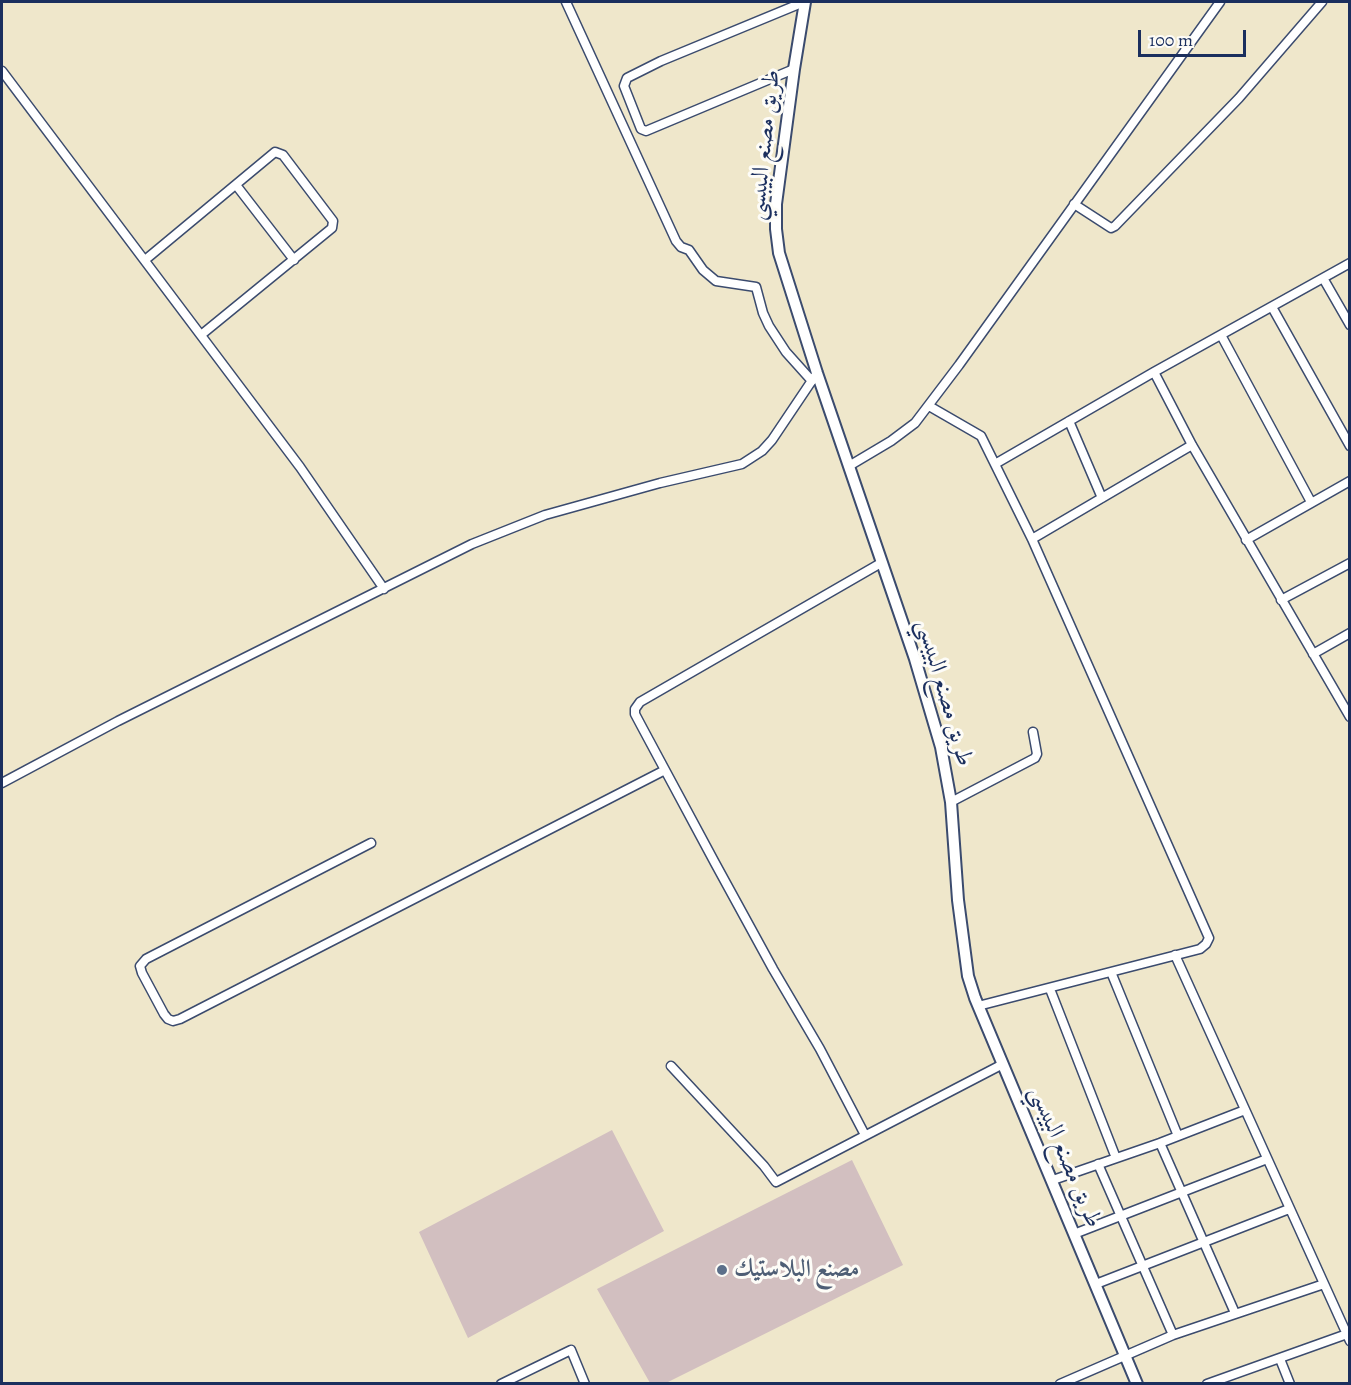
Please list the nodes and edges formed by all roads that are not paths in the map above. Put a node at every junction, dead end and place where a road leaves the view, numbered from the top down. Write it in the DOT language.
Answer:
graph roads {
  1 [pos="566,2"];
  2 [pos="805,2"];
  3 [pos="1220,2"];
  4 [pos="1322,2"];
  5 [pos="794,69"];
  6 [pos="2,71"];
  7 [pos="236,185"];
  8 [pos="1074,204"];
  9 [pos="146,260"];
  10 [pos="294,260"];
  11 [pos="1350,263"];
  12 [pos="1323,278"];
  13 [pos="1272,307"];
  14 [pos="1350,325"];
  15 [pos="201,335"];
  16 [pos="1221,335"];
  17 [pos="1154,372"];
  18 [pos="814,377"];
  19 [pos="928,406"];
  20 [pos="1069,421"];
  21 [pos="1192,445"];
  22 [pos="1350,446"];
  23 [pos="995,464"];
  24 [pos="849,466"];
  25 [pos="1350,481"];
  26 [pos="1102,498"];
  27 [pos="1311,502"];
  28 [pos="1032,539"];
  29 [pos="1246,540"];
  30 [pos="881,563"];
  31 [pos="1350,563"];
  32 [pos="384,589"];
  33 [pos="1281,600"];
  34 [pos="1350,633"];
  35 [pos="1313,654"];
  36 [pos="1350,717"];
  37 [pos="1033,732"];
  38 [pos="665,770"];
  39 [pos="2,783"];
  40 [pos="951,802"];
  41 [pos="371,843"];
  42 [pos="1175,955"];
  43 [pos="1111,972"];
  44 [pos="1050,989"];
  45 [pos="978,1006"];
  46 [pos="1003,1064"];
  47 [pos="671,1066"];
  48 [pos="1245,1110"];
  49 [pos="865,1135"];
  50 [pos="1178,1136"];
  51 [pos="1160,1143"];
  52 [pos="1116,1158"];
  53 [pos="1267,1159"];
  54 [pos="1098,1164"];
  55 [pos="1053,1180"];
  56 [pos="1182,1193"];
  57 [pos="1289,1209"];
  58 [pos="1121,1214"];
  59 [pos="1074,1234"];
  60 [pos="1203,1242"];
  61 [pos="1143,1265"];
  62 [pos="1096,1284"];
  63 [pos="1324,1284"];
  64 [pos="1235,1313"];
  65 [pos="1173,1335"];
  66 [pos="1348,1337"];
  67 [pos="1125,1355"];
  68 [pos="1280,1359"];
  69 [pos="501,1383"];
  70 [pos="585,1383"];
  71 [pos="1060,1383"];
  72 [pos="1137,1383"];
  73 [pos="1210,1383"];
  74 [pos="1290,1383"];
  1 -- 18 [label="street"];
  2 -- 5 [label="main road, طريق مصنع البيبسي"];
  2 -- 5 [label="street"];
  3 -- 8 [label="street"];
  4 -- 8 [label="street"];
  5 -- 18 [label="main road, طريق مصنع البيبسي"];
  6 -- 9 [label="street"];
  7 -- 9 [label="street"];
  7 -- 10 [label="street"];
  7 -- 10 [label="street"];
  8 -- 19 [label="street"];
  9 -- 15 [label="street"];
  10 -- 15 [label="street"];
  11 -- 12 [label="street"];
  12 -- 13 [label="street"];
  12 -- 14 [label="street"];
  13 -- 16 [label="street"];
  13 -- 22 [label="street"];
  15 -- 32 [label="street"];
  16 -- 17 [label="street"];
  16 -- 27 [label="street"];
  17 -- 20 [label="street"];
  17 -- 21 [label="street"];
  18 -- 24 [label="main road, طريق مصنع البيبسي"];
  18 -- 32 [label="street"];
  19 -- 23 [label="street"];
  19 -- 24 [label="street"];
  20 -- 23 [label="street"];
  20 -- 26 [label="street"];
  21 -- 26 [label="street"];
  21 -- 29 [label="street"];
  23 -- 28 [label="street"];
  24 -- 30 [label="main road, طريق مصنع البيبسي"];
  25 -- 27 [label="street"];
  26 -- 28 [label="street"];
  27 -- 29 [label="street"];
  28 -- 42 [label="street"];
  29 -- 33 [label="street"];
  30 -- 38 [label="street"];
  30 -- 40 [label="main road, طريق مصنع البيبسي"];
  31 -- 33 [label="street"];
  32 -- 39 [label="street"];
  33 -- 35 [label="street"];
  34 -- 35 [label="street"];
  35 -- 36 [label="street"];
  37 -- 40 [label="street"];
  38 -- 41 [label="street"];
  38 -- 49 [label="street"];
  40 -- 45 [label="main road, طريق مصنع البيبسي"];
  42 -- 43 [label="street"];
  42 -- 48 [label="street"];
  43 -- 44 [label="street"];
  43 -- 50 [label="street"];
  44 -- 45 [label="street"];
  44 -- 52 [label="street"];
  45 -- 46 [label="main road, طريق مصنع البيبسي"];
  46 -- 49 [label="street"];
  46 -- 55 [label="main road, طريق مصنع البيبسي"];
  47 -- 49 [label="street"];
  48 -- 50 [label="street"];
  48 -- 53 [label="street"];
  50 -- 51 [label="street"];
  51 -- 52 [label="street"];
  51 -- 56 [label="street"];
  52 -- 54 [label="street"];
  53 -- 56 [label="street"];
  53 -- 57 [label="street"];
  54 -- 55 [label="street"];
  54 -- 58 [label="street"];
  55 -- 59 [label="main road, طريق مصنع البيبسي"];
  56 -- 58 [label="street"];
  56 -- 60 [label="street"];
  57 -- 60 [label="street"];
  57 -- 63 [label="street"];
  58 -- 59 [label="street"];
  58 -- 61 [label="street"];
  59 -- 62 [label="main road, طريق مصنع البيبسي"];
  60 -- 61 [label="street"];
  60 -- 64 [label="street"];
  61 -- 62 [label="street"];
  61 -- 65 [label="street"];
  62 -- 67 [label="main road, طريق مصنع البيبسي"];
  63 -- 64 [label="street"];
  63 -- 66 [label="street"];
  64 -- 65 [label="street"];
  65 -- 67 [label="street"];
  66 -- 68 [label="street"];
  67 -- 71 [label="street"];
  67 -- 72 [label="main road, طريق مصنع البيبسي"];
  68 -- 73 [label="street"];
  68 -- 74 [label="street"];
  69 -- 70 [label="street"];
}
